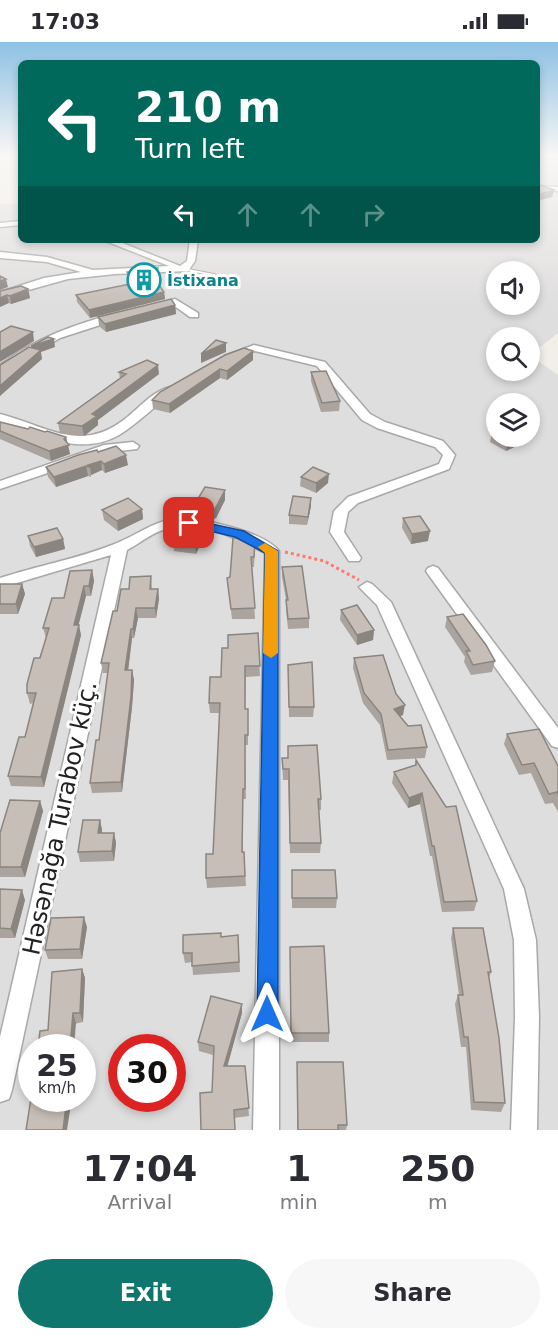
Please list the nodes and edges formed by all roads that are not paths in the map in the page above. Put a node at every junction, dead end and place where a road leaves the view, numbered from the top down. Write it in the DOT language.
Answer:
graph roads {
  1 [pos="18,223"];
  2 [pos="0,225"];
  3 [pos="115,243"];
  4 [pos="194,243"];
  5 [pos="0,255"];
  6 [pos="185,269"];
  7 [pos="93,274"];
  8 [pos="214,275"];
  9 [pos="0,295"];
  10 [pos="147,308"];
  11 [pos="124,314"];
  12 [pos="194,315"];
  13 [pos="220,360"];
  14 [pos="0,370"];
  15 [pos="180,383"];
  16 [pos="0,418"];
  17 [pos="133,446"];
  18 [pos="0,484"];
  19 [pos="120,547"];
  20 [pos="354,558"];
  21 [pos="433,571"];
  22 [pos="0,583"];
  23 [pos="368,587"];
  24 [pos="558,741"];
  25 [pos="0,1090"];
  26 [pos="266,1130"];
  27 [pos="524,1130"];
  1 -- 2 [label="street"];
  3 -- 6 [label="street"];
  4 -- 6 [label="street"];
  5 -- 7 [label="street"];
  6 -- 7 [label="street"];
  6 -- 8 [label="lane"];
  7 -- 9 [label="street"];
  10 -- 12 [label="street"];
  11 -- 14 [label="street"];
  13 -- 20 [label="street"];
  15 -- 16 [label="street"];
  17 -- 18 [label="street"];
  19 -- 22 [label="street"];
  19 -- 25 [label="street, Həsənağa Turabov küç."];
  19 -- 26 [label="street"];
  21 -- 24 [label="street"];
  23 -- 27 [label="street"];
}
